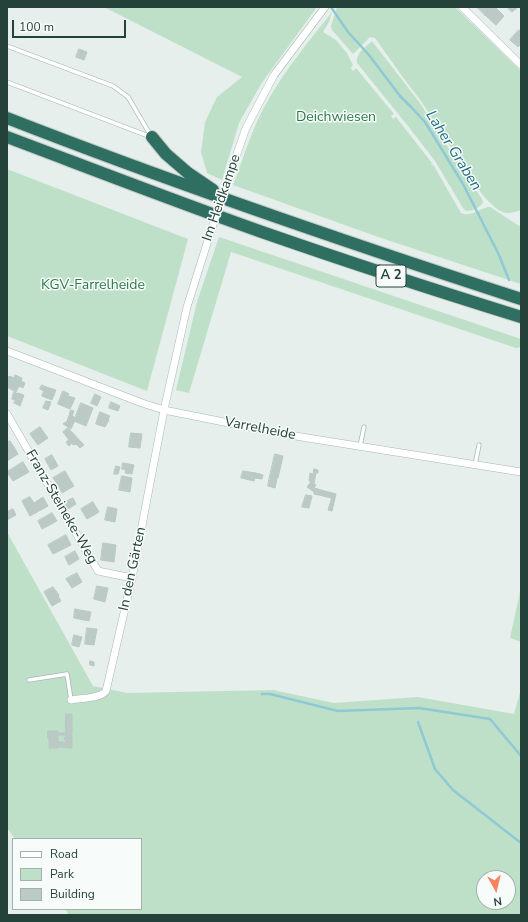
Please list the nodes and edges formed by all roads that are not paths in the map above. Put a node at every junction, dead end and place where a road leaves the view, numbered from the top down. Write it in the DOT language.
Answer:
graph roads {
  1 [pos="462,7"];
  2 [pos="324,9"];
  3 [pos="7,46"];
  4 [pos="521,65"];
  5 [pos="7,82"];
  6 [pos="7,118"];
  7 [pos="7,137"];
  8 [pos="152,137"];
  9 [pos="229,201"];
  10 [pos="521,299"];
  11 [pos="521,317"];
  12 [pos="7,351"];
  13 [pos="164,410"];
  14 [pos="7,414"];
  15 [pos="364,427"];
  16 [pos="479,445"];
  17 [pos="360,447"];
  18 [pos="475,465"];
  19 [pos="521,472"];
  20 [pos="132,578"];
  21 [pos="29,680"];
  22 [pos="71,700"];
  1 -- 4 [label="street"];
  2 -- 13 [label="street, Im Heidkampe, bridge"];
  3 -- 8 [label="lane"];
  5 -- 8 [label="lane"];
  6 -- 9 [label="highway, A 2"];
  7 -- 11 [label="highway, A 2"];
  8 -- 9 [label="highway"];
  9 -- 10 [label="highway, A 2"];
  12 -- 13 [label="street, Varrelheide"];
  13 -- 17 [label="street, Varrelheide"];
  13 -- 20 [label="street, In den Gärten"];
  14 -- 20 [label="street, Franz-Steineke-Weg"];
  15 -- 17 [label="lane"];
  16 -- 18 [label="lane"];
  17 -- 18 [label="street, Varrelheide"];
  18 -- 19 [label="street, Varrelheide"];
  20 -- 22 [label="street, In den Gärten"];
  21 -- 22 [label="lane"];
}
